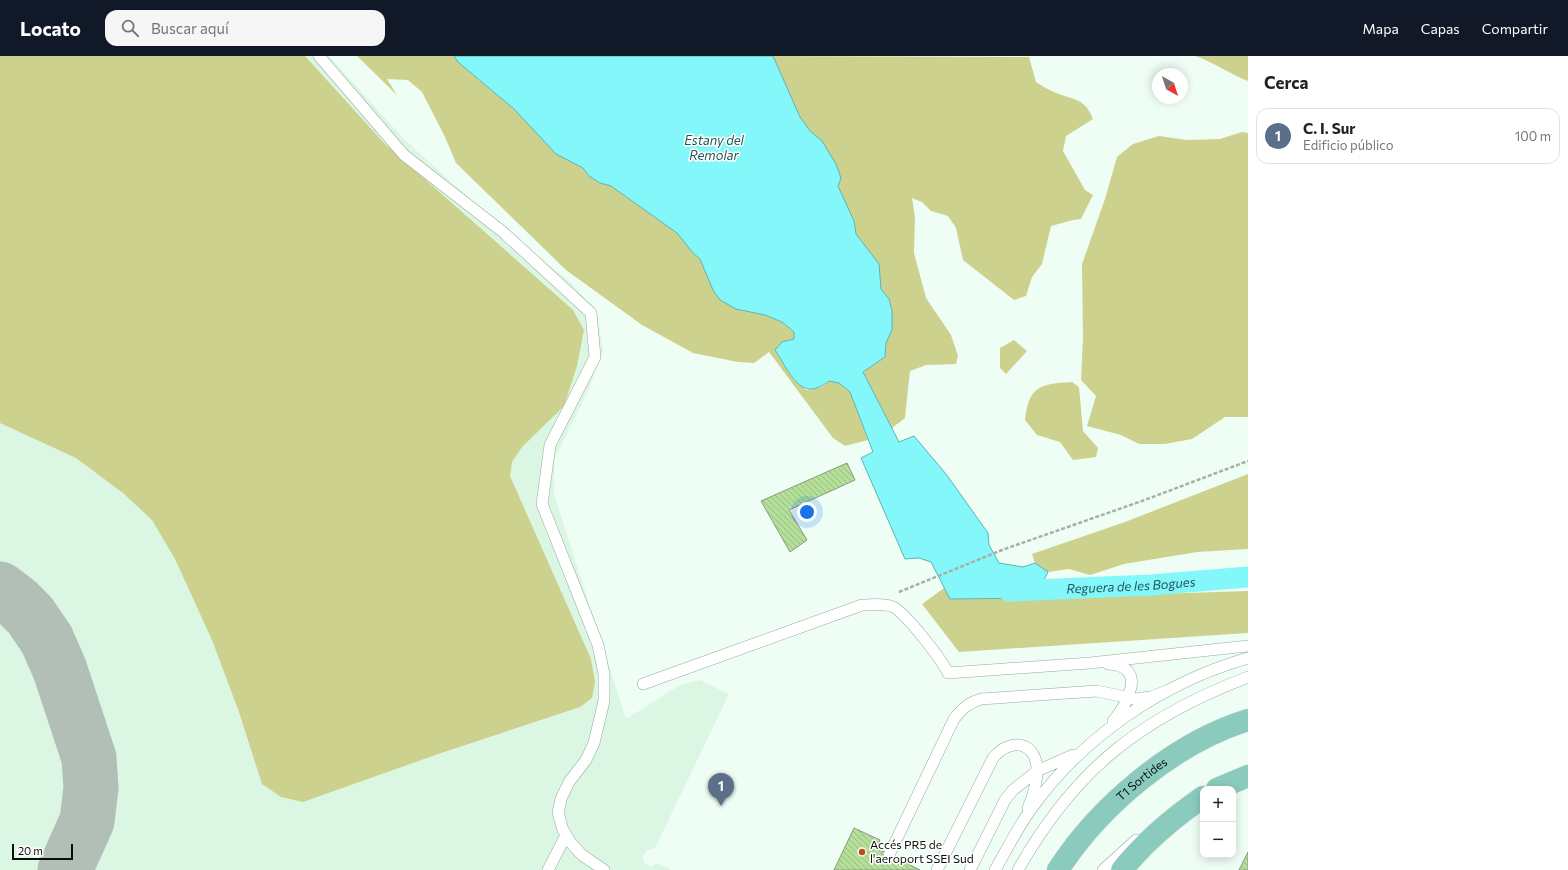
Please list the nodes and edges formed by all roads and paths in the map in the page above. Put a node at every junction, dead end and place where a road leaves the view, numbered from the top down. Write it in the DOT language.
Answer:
graph roads {
  1 [pos="319,56"];
  2 [pos="1248,461"];
  3 [pos="924,583"];
  4 [pos="1248,646"];
  5 [pos="1248,658"];
  6 [pos="1090,663"];
  7 [pos="1248,677"];
  8 [pos="643,684"];
  9 [pos="1169,690"];
  10 [pos="1129,698"];
  11 [pos="1248,720"];
  12 [pos="1099,736"];
  13 [pos="1037,771"];
  14 [pos="1248,776"];
  15 [pos="1224,786"];
  16 [pos="1200,799"];
  17 [pos="1200,799"];
  18 [pos="566,835"];
  19 [pos="1014,836"];
  20 [pos="889,855"];
  21 [pos="548,870"];
  22 [pos="604,870"];
  23 [pos="937,870"];
  24 [pos="970,870"];
  25 [pos="995,870"];
  26 [pos="1018,870"];
  27 [pos="1058,870"];
  28 [pos="1103,870"];
  29 [pos="1122,870"];
  1 -- 18 [label="lane"];
  2 -- 3 [label="path"];
  4 -- 6 [label="lane"];
  5 -- 9 [label="lane"];
  6 -- 8 [label="lane"];
  6 -- 10 [label="lane"];
  7 -- 26 [label="lane"];
  9 -- 10 [label="lane"];
  9 -- 12 [label="lane"];
  10 -- 12 [label="lane"];
  10 -- 20 [label="lane"];
  11 -- 27 [label="main road, T1 Sortides"];
  12 -- 13 [label="lane"];
  12 -- 19 [label="lane"];
  13 -- 19 [label="lane"];
  13 -- 23 [label="lane"];
  13 -- 24 [label="lane"];
  14 -- 15 [label="main road"];
  16 -- 28 [label="lane"];
  17 -- 29 [label="main road"];
  18 -- 21 [label="lane"];
  18 -- 22 [label="lane"];
  19 -- 25 [label="lane"];
}
